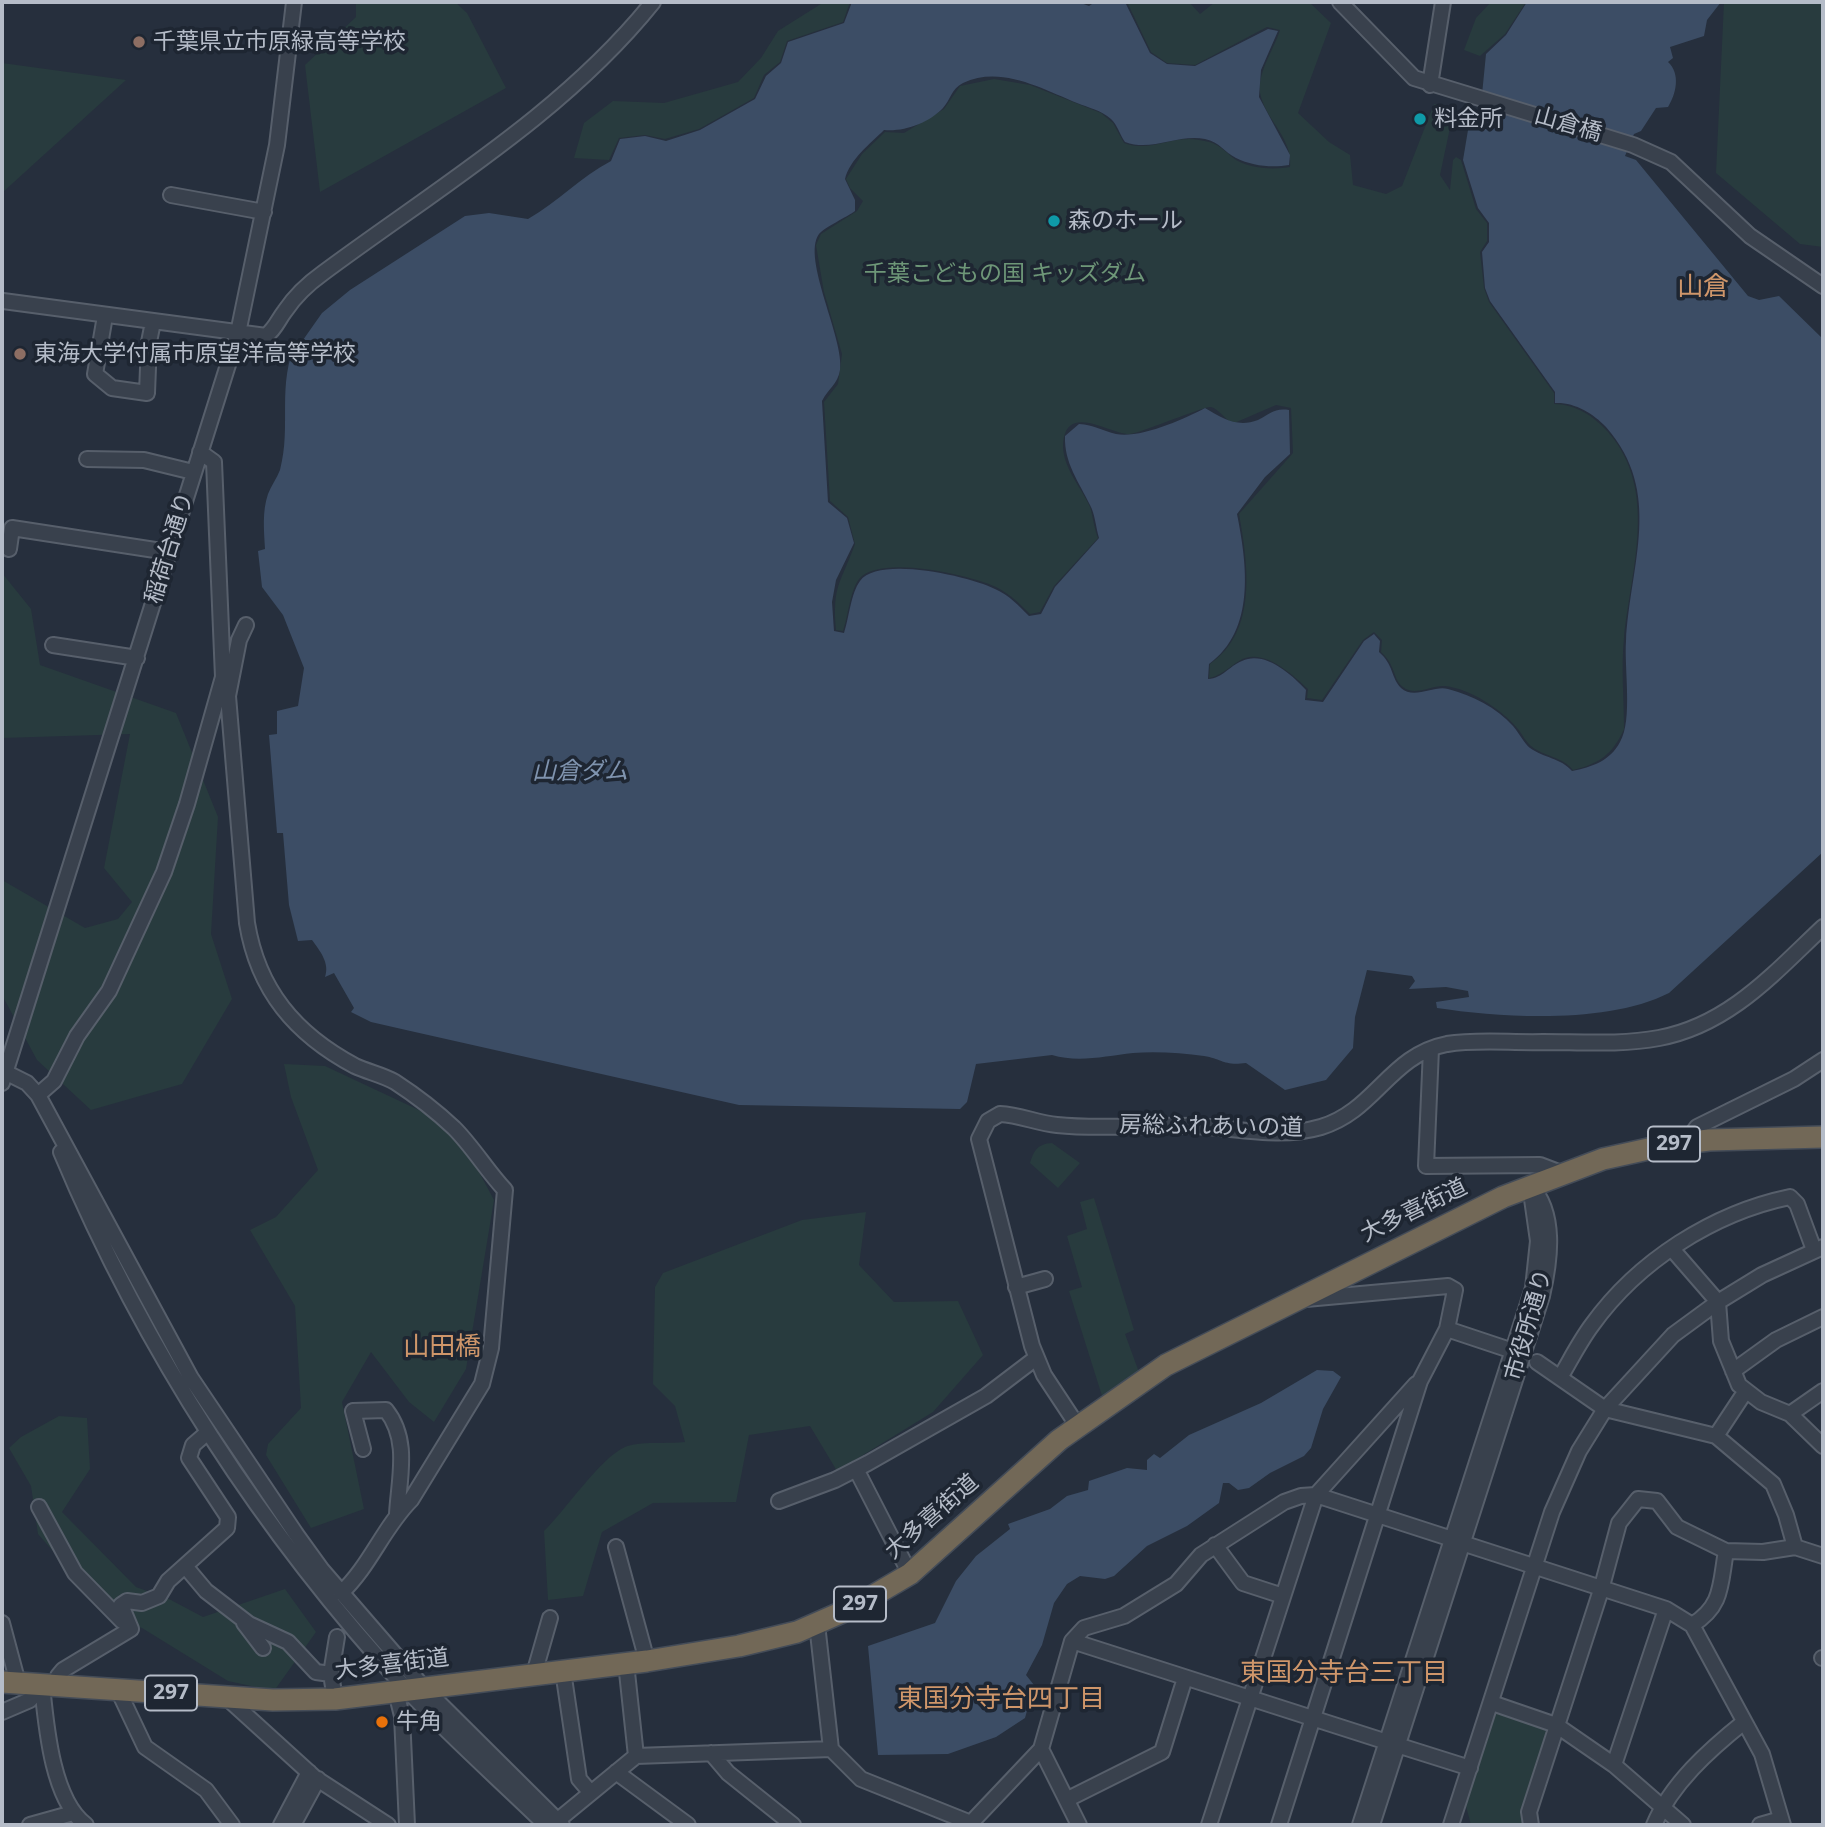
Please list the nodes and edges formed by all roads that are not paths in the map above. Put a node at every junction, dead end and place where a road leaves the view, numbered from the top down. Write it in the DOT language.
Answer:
graph roads {
  1 [pos="294,2"];
  2 [pos="653,2"];
  3 [pos="1340,2"];
  4 [pos="1443,2"];
  5 [pos="1430,85"];
  6 [pos="171,195"];
  7 [pos="264,212"];
  8 [pos="1823,286"];
  9 [pos="3,301"];
  10 [pos="105,316"];
  11 [pos="153,322"];
  12 [pos="237,333"];
  13 [pos="200,452"];
  14 [pos="87,459"];
  15 [pos="193,472"];
  16 [pos="9,549"];
  17 [pos="169,552"];
  18 [pos="246,625"];
  19 [pos="53,645"];
  20 [pos="137,658"];
  21 [pos="1823,927"];
  22 [pos="1431,1049"];
  23 [pos="1823,1060"];
  24 [pos="4,1078"];
  25 [pos="38,1095"];
  26 [pos="1823,1137"];
  27 [pos="1686,1142"];
  28 [pos="1560,1172"];
  29 [pos="1530,1185"];
  30 [pos="1672,1249"];
  31 [pos="1819,1249"];
  32 [pos="1045,1279"];
  33 [pos="1016,1287"];
  34 [pos="1293,1300"];
  35 [pos="1718,1302"];
  36 [pos="1823,1317"];
  37 [pos="1447,1329"];
  38 [pos="1513,1351"];
  39 [pos="1036,1358"];
  40 [pos="1537,1362"];
  41 [pos="174,1364"];
  42 [pos="1733,1371"];
  43 [pos="1561,1376"];
  44 [pos="1420,1381"];
  45 [pos="1823,1391"];
  46 [pos="1745,1392"];
  47 [pos="1605,1409"];
  48 [pos="1790,1414"];
  49 [pos="1077,1425"];
  50 [pos="208,1432"];
  51 [pos="1716,1436"];
  52 [pos="1823,1446"];
  53 [pos="363,1449"];
  54 [pos="856,1469"];
  55 [pos="1316,1495"];
  56 [pos="779,1501"];
  57 [pos="39,1507"];
  58 [pos="397,1514"];
  59 [pos="1377,1516"];
  60 [pos="1457,1541"];
  61 [pos="1215,1545"];
  62 [pos="616,1547"];
  63 [pos="1795,1547"];
  64 [pos="1726,1551"];
  65 [pos="1823,1556"];
  66 [pos="185,1566"];
  67 [pos="1534,1568"];
  68 [pos="910,1574"];
  69 [pos="1601,1590"];
  70 [pos="341,1593"];
  71 [pos="1283,1596"];
  72 [pos="1666,1609"];
  73 [pos="550,1618"];
  74 [pos="243,1619"];
  75 [pos="2,1623"];
  76 [pos="817,1624"];
  77 [pos="1692,1625"];
  78 [pos="131,1629"];
  79 [pos="337,1637"];
  80 [pos="1072,1641"];
  81 [pos="263,1648"];
  82 [pos="636,1662"];
  83 [pos="563,1671"];
  84 [pos="331,1674"];
  85 [pos="534,1675"];
  86 [pos="1185,1678"];
  87 [pos="10,1683"];
  88 [pos="49,1685"];
  89 [pos="118,1690"];
  90 [pos="410,1690"];
  91 [pos="226,1698"];
  92 [pos="1250,1698"];
  93 [pos="335,1699"];
  94 [pos="1492,1703"];
  95 [pos="2,1712"];
  96 [pos="1313,1718"];
  97 [pos="1744,1723"];
  98 [pos="1556,1724"];
  99 [pos="1392,1744"];
  100 [pos="831,1749"];
  101 [pos="1041,1749"];
  102 [pos="711,1753"];
  103 [pos="636,1755"];
  104 [pos="1615,1765"];
  105 [pos="1470,1768"];
  106 [pos="616,1772"];
  107 [pos="313,1775"];
  108 [pos="591,1793"];
  109 [pos="1068,1799"];
  110 [pos="1660,1809"];
  111 [pos="73,1813"];
  112 [pos="1782,1822"];
  113 [pos="554,1824"];
  114 [pos="970,1824"];
  115 [pos="30,1825"];
  116 [pos="86,1825"];
  117 [pos="232,1825"];
  118 [pos="281,1825"];
  119 [pos="293,1825"];
  120 [pos="388,1825"];
  121 [pos="407,1825"];
  122 [pos="688,1825"];
  123 [pos="793,1825"];
  124 [pos="1079,1825"];
  125 [pos="1209,1825"];
  126 [pos="1279,1825"];
  127 [pos="1360,1825"];
  128 [pos="1372,1825"];
  129 [pos="1451,1825"];
  130 [pos="1531,1825"];
  131 [pos="1654,1825"];
  132 [pos="1683,1825"];
  133 [pos="1760,1825"];
  1 -- 7 [label="street, 稲荷台通り"];
  2 -- 12 [label="street"];
  3 -- 5 [label="street, 山倉橋"];
  4 -- 5 [label="street"];
  5 -- 8 [label="street, 山倉橋"];
  6 -- 7 [label="street"];
  7 -- 12 [label="street, 稲荷台通り"];
  9 -- 10 [label="street"];
  10 -- 11 [label="street"];
  10 -- 11 [label="street"];
  11 -- 12 [label="street"];
  12 -- 13 [label="street, 稲荷台通り"];
  13 -- 15 [label="street, 稲荷台通り"];
  13 -- 25 [label="street"];
  14 -- 15 [label="street"];
  15 -- 17 [label="street, 稲荷台通り"];
  16 -- 17 [label="street"];
  17 -- 20 [label="street, 稲荷台通り"];
  18 -- 58 [label="street"];
  19 -- 20 [label="street"];
  20 -- 24 [label="street, 稲荷台通り"];
  21 -- 22 [label="street, 房総ふれあいの道"];
  22 -- 28 [label="street"];
  22 -- 33 [label="street, 房総ふれあいの道"];
  23 -- 27 [label="street"];
  24 -- 25 [label="street"];
  25 -- 41 [label="street"];
  26 -- 27 [label="highway, 大多喜街道 / 297"];
  27 -- 28 [label="highway, 大多喜街道 / 297"];
  28 -- 29 [label="highway, 大多喜街道 / 297"];
  29 -- 34 [label="highway, 大多喜街道 / 297"];
  29 -- 38 [label="street, 市役所通り"];
  29 -- 60 [label="street, 市役所通り"];
  30 -- 31 [label="street"];
  30 -- 35 [label="street"];
  30 -- 43 [label="street"];
  31 -- 35 [label="street"];
  32 -- 33 [label="street"];
  33 -- 39 [label="street, 房総ふれあいの道"];
  34 -- 37 [label="street"];
  34 -- 49 [label="highway, 大多喜街道 / 297"];
  35 -- 42 [label="street"];
  35 -- 47 [label="street"];
  36 -- 42 [label="street"];
  37 -- 38 [label="street"];
  37 -- 44 [label="street"];
  38 -- 60 [label="street, 市役所通り"];
  39 -- 49 [label="street, 房総ふれあいの道"];
  39 -- 54 [label="street"];
  40 -- 43 [label="street"];
  41 -- 50 [label="street"];
  41 -- 70 [label="street"];
  42 -- 46 [label="street"];
  43 -- 47 [label="street"];
  44 -- 55 [label="street"];
  44 -- 59 [label="street"];
  45 -- 48 [label="street"];
  46 -- 48 [label="street"];
  46 -- 51 [label="street"];
  47 -- 51 [label="street"];
  47 -- 67 [label="street"];
  48 -- 52 [label="street"];
  49 -- 68 [label="highway, 大多喜街道 / 297"];
  50 -- 66 [label="street"];
  50 -- 90 [label="street"];
  51 -- 63 [label="street"];
  53 -- 58 [label="street"];
  54 -- 56 [label="street"];
  54 -- 68 [label="street"];
  55 -- 59 [label="street"];
  55 -- 61 [label="street"];
  55 -- 71 [label="street"];
  57 -- 78 [label="street"];
  58 -- 70 [label="street"];
  59 -- 60 [label="street"];
  59 -- 96 [label="street"];
  60 -- 67 [label="street"];
  60 -- 99 [label="street, 市役所通り"];
  61 -- 71 [label="street"];
  61 -- 80 [label="street"];
  62 -- 82 [label="street"];
  63 -- 64 [label="street"];
  63 -- 65 [label="street"];
  64 -- 69 [label="street"];
  64 -- 77 [label="street"];
  66 -- 74 [label="street"];
  66 -- 78 [label="street"];
  67 -- 69 [label="street"];
  67 -- 94 [label="street"];
  68 -- 76 [label="highway, 大多喜街道 / 297"];
  69 -- 72 [label="street"];
  69 -- 98 [label="street"];
  70 -- 90 [label="street"];
  71 -- 92 [label="street"];
  72 -- 77 [label="street"];
  72 -- 104 [label="street"];
  73 -- 85 [label="street"];
  74 -- 81 [label="street"];
  74 -- 84 [label="street"];
  75 -- 87 [label="street"];
  76 -- 82 [label="highway, 大多喜街道 / 297"];
  76 -- 100 [label="street"];
  77 -- 97 [label="street"];
  78 -- 88 [label="street"];
  79 -- 84 [label="street"];
  80 -- 86 [label="street"];
  80 -- 101 [label="street"];
  82 -- 83 [label="highway, 大多喜街道 / 297"];
  82 -- 103 [label="street"];
  83 -- 85 [label="highway, 大多喜街道 / 297"];
  83 -- 108 [label="street"];
  84 -- 93 [label="street"];
  85 -- 90 [label="highway, 大多喜街道 / 297"];
  86 -- 92 [label="street"];
  86 -- 109 [label="street"];
  87 -- 88 [label="highway, 大多喜街道 / 297"];
  88 -- 89 [label="highway, 大多喜街道 / 297"];
  88 -- 95 [label="street"];
  88 -- 111 [label="street"];
  89 -- 91 [label="highway, 大多喜街道 / 297"];
  89 -- 117 [label="street"];
  90 -- 93 [label="highway, 大多喜街道 / 297"];
  90 -- 113 [label="street"];
  90 -- 121 [label="street"];
  91 -- 93 [label="highway, 大多喜街道 / 297"];
  91 -- 107 [label="street"];
  92 -- 96 [label="street"];
  92 -- 125 [label="street"];
  94 -- 98 [label="street"];
  94 -- 105 [label="street"];
  96 -- 99 [label="street"];
  96 -- 126 [label="street"];
  97 -- 110 [label="street"];
  97 -- 112 [label="street"];
  98 -- 104 [label="street"];
  98 -- 130 [label="street"];
  99 -- 105 [label="street"];
  99 -- 127 [label="street, 市役所通り"];
  99 -- 128 [label="street, 市役所通り"];
  100 -- 102 [label="street"];
  100 -- 114 [label="street"];
  101 -- 109 [label="street"];
  101 -- 114 [label="street"];
  102 -- 103 [label="street"];
  102 -- 123 [label="street"];
  103 -- 106 [label="street"];
  104 -- 110 [label="street"];
  105 -- 129 [label="street"];
  106 -- 108 [label="street"];
  106 -- 122 [label="street"];
  107 -- 118 [label="street"];
  107 -- 119 [label="street"];
  107 -- 120 [label="street"];
  108 -- 113 [label="street"];
  109 -- 124 [label="street"];
  110 -- 131 [label="street"];
  110 -- 132 [label="street"];
  111 -- 115 [label="street"];
  111 -- 116 [label="street"];
  112 -- 133 [label="street"];
}
